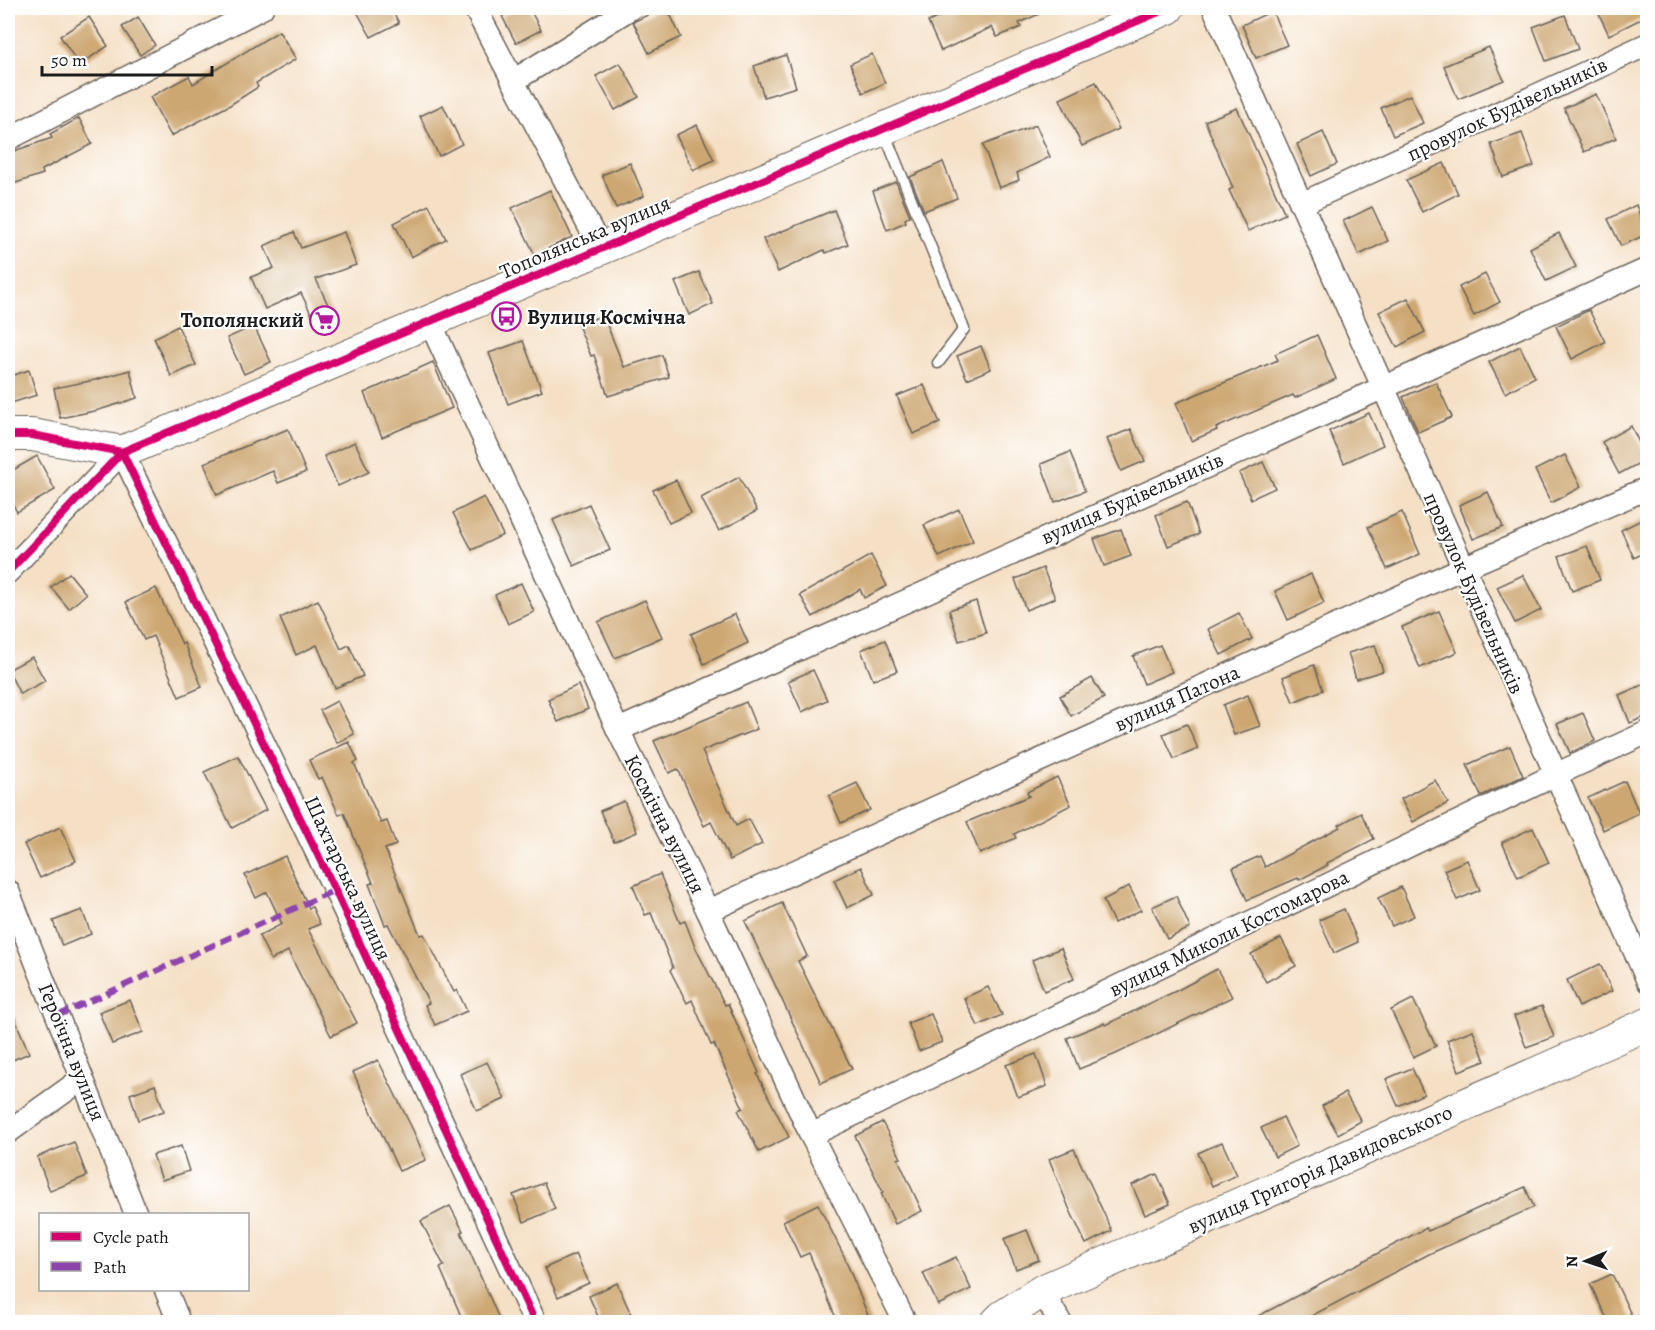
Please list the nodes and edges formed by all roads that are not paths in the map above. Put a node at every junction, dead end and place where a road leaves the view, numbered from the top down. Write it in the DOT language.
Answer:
graph roads {
  1 [pos="262,8"];
  2 [pos="475,8"];
  3 [pos="631,8"];
  4 [pos="1168,8"];
  5 [pos="1214,8"];
  6 [pos="1647,44"];
  7 [pos="513,81"];
  8 [pos="883,129"];
  9 [pos="8,139"];
  10 [pos="1301,204"];
  11 [pos="601,249"];
  12 [pos="1647,269"];
  13 [pos="430,322"];
  14 [pos="938,363"];
  15 [pos="1382,386"];
  16 [pos="8,435"];
  17 [pos="122,452"];
  18 [pos="1647,488"];
  19 [pos="1463,568"];
  20 [pos="8,572"];
  21 [pos="618,730"];
  22 [pos="1647,732"];
  23 [pos="1555,775"];
  24 [pos="8,891"];
  25 [pos="708,911"];
  26 [pos="1647,981"];
  27 [pos="1647,1024"];
  28 [pos="82,1079"];
  29 [pos="8,1132"];
  30 [pos="811,1135"];
  31 [pos="135,1213"];
  32 [pos="166,1291"];
  33 [pos="1042,1291"];
  34 [pos="179,1323"];
  35 [pos="536,1323"];
  36 [pos="905,1323"];
  37 [pos="997,1323"];
  38 [pos="1060,1323"];
  1 -- 9 [label="street"];
  2 -- 7 [label="street"];
  3 -- 7 [label="street"];
  4 -- 8 [label="street, Тополянська вулиця"];
  5 -- 10 [label="street, провулок Будівельників"];
  6 -- 10 [label="street, провулок Будівельників"];
  7 -- 11 [label="street"];
  8 -- 11 [label="street, Тополянська вулиця"];
  8 -- 14 [label="lane"];
  10 -- 15 [label="street, провулок Будівельників"];
  11 -- 13 [label="street, Тополянська вулиця"];
  12 -- 15 [label="street, вулиця Будівельників"];
  13 -- 17 [label="street, Тополянська вулиця"];
  13 -- 21 [label="street, Космічна вулиця"];
  15 -- 19 [label="street, провулок Будівельників"];
  15 -- 21 [label="street, вулиця Будівельників"];
  16 -- 17 [label="street"];
  17 -- 20 [label="street"];
  17 -- 35 [label="street, Шахтарська вулиця"];
  18 -- 19 [label="street, вулиця Патона"];
  19 -- 23 [label="street, провулок Будівельників"];
  19 -- 25 [label="street, вулиця Патона"];
  21 -- 25 [label="street, Космічна вулиця"];
  22 -- 23 [label="street, вулиця Миколи Костомарова"];
  23 -- 26 [label="street, провулок Будівельників"];
  23 -- 30 [label="street, вулиця Миколи Костомарова"];
  24 -- 28 [label="street, Героїчна вулиця"];
  25 -- 30 [label="street, Космічна вулиця"];
  27 -- 33 [label="street, вулиця Григорія Давидовського"];
  28 -- 29 [label="street"];
  28 -- 31 [label="street, Героїчна вулиця"];
  30 -- 36 [label="street, Космічна вулиця"];
  32 -- 34 [label="street"];
  33 -- 37 [label="street, вулиця Григорія Давидовського"];
  33 -- 38 [label="street"];
}
